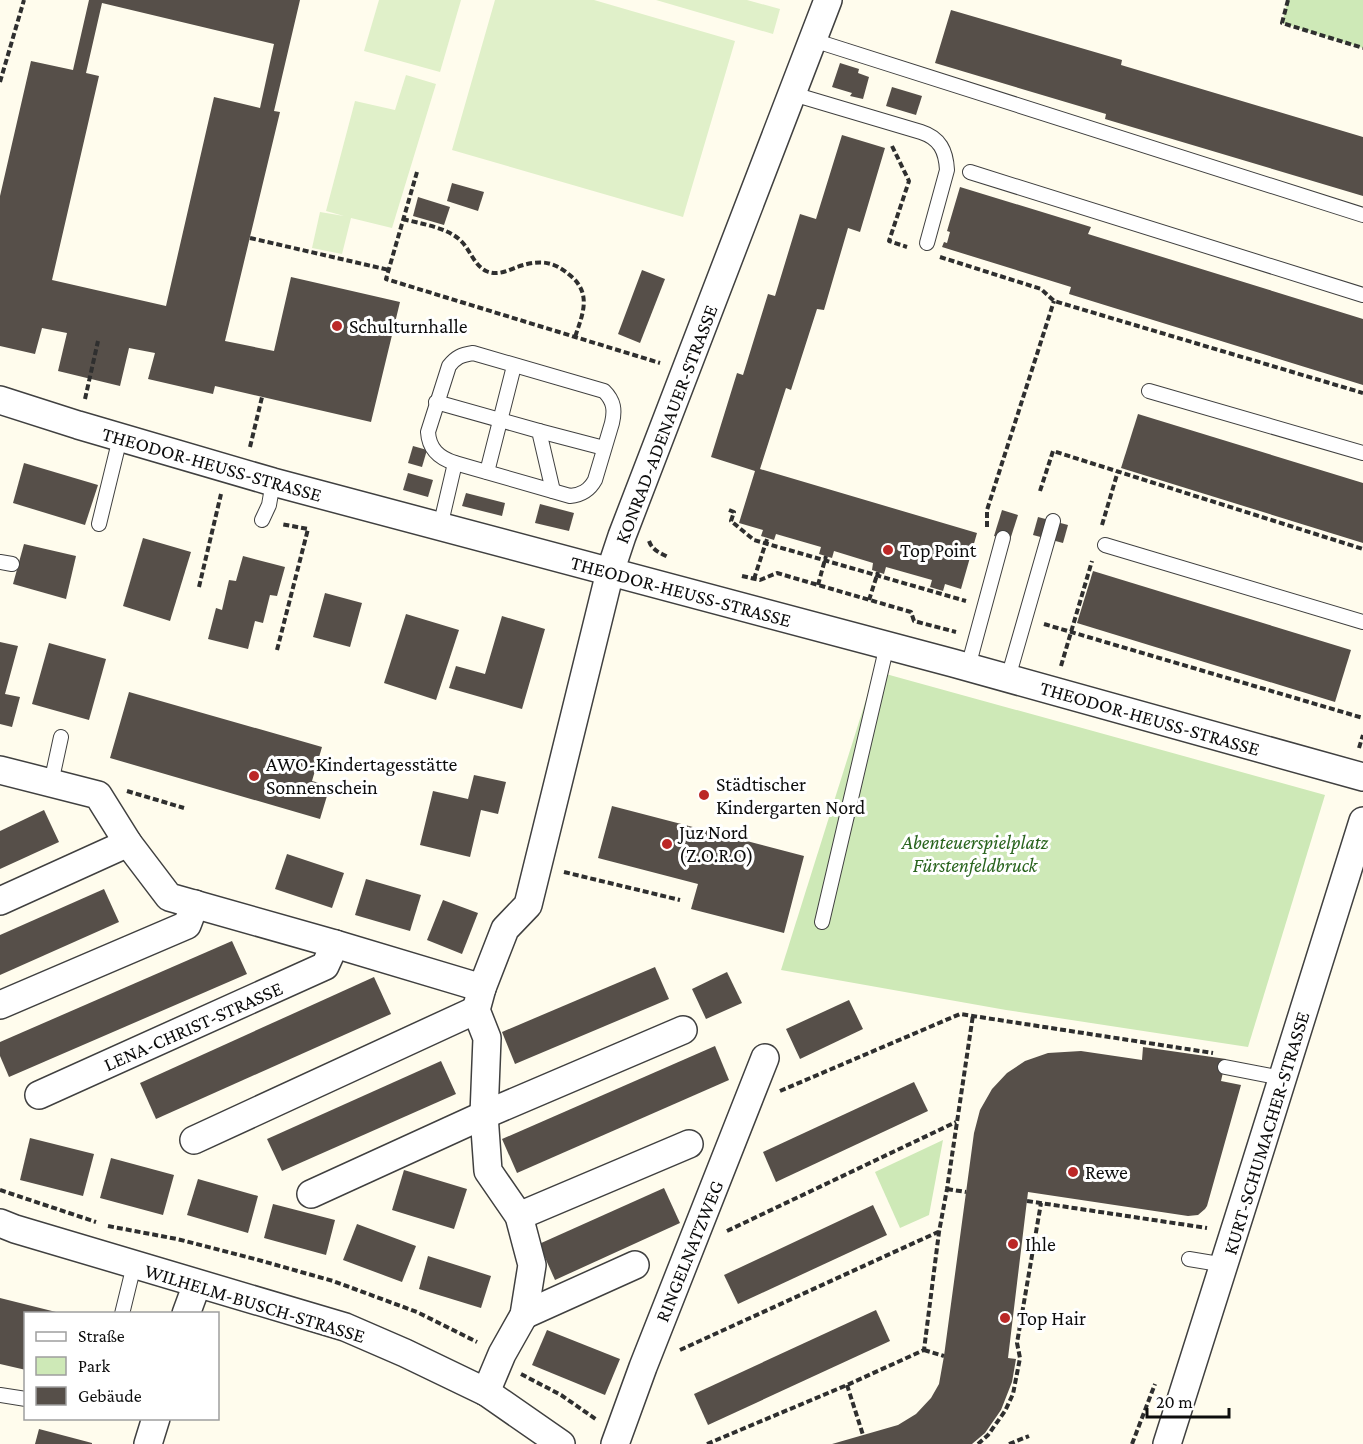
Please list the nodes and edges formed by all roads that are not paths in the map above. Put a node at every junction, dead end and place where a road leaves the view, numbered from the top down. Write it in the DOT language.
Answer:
graph roads {
  1 [pos="823,1"];
  2 [pos="813,40"];
  3 [pos="793,94"];
  4 [pos="970,172"];
  5 [pos="1363,215"];
  6 [pos="927,243"];
  7 [pos="1363,295"];
  8 [pos="514,366"];
  9 [pos="1149,391"];
  10 [pos="0,400"];
  11 [pos="436,402"];
  12 [pos="500,419"];
  13 [pos="539,431"];
  14 [pos="120,438"];
  15 [pos="604,448"];
  16 [pos="1363,453"];
  17 [pos="455,463"];
  18 [pos="487,472"];
  19 [pos="273,482"];
  20 [pos="553,491"];
  21 [pos="262,520"];
  22 [pos="1053,521"];
  23 [pos="99,524"];
  24 [pos="440,527"];
  25 [pos="1003,538"];
  26 [pos="1100,548"];
  27 [pos="610,572"];
  28 [pos="1363,622"];
  29 [pos="887,645"];
  30 [pos="968,667"];
  31 [pos="1008,678"];
  32 [pos="61,737"];
  33 [pos="0,770"];
  34 [pos="1363,777"];
  35 [pos="51,783"];
  36 [pos="1363,821"];
  37 [pos="128,843"];
  38 [pos="0,901"];
  39 [pos="195,904"];
  40 [pos="822,922"];
  41 [pos="335,944"];
  42 [pos="479,999"];
  43 [pos="0,1005"];
  44 [pos="683,1030"];
  45 [pos="765,1058"];
  46 [pos="1225,1067"];
  47 [pos="1282,1078"];
  48 [pos="39,1095"];
  49 [pos="484,1115"];
  50 [pos="194,1140"];
  51 [pos="689,1144"];
  52 [pos="311,1194"];
  53 [pos="519,1216"];
  54 [pos="0,1223"];
  55 [pos="1189,1259"];
  56 [pos="635,1265"];
  57 [pos="1225,1265"];
  58 [pos="134,1266"];
  59 [pos="197,1284"];
  60 [pos="122,1312"];
  61 [pos="187,1312"];
  62 [pos="524,1315"];
  63 [pos="486,1392"];
  64 [pos="0,1395"];
  65 [pos="24,1399"];
  66 [pos="156,1420"];
  67 [pos="617,1439"];
  68 [pos="148,1444"];
  69 [pos="561,1444"];
  70 [pos="1167,1444"];
  1 -- 2 [label="street, KONRAD-ADENAUER-STRASSE"];
  2 -- 3 [label="street, KONRAD-ADENAUER-STRASSE"];
  2 -- 5 [label="lane"];
  3 -- 6 [label="lane"];
  3 -- 27 [label="street, KONRAD-ADENAUER-STRASSE"];
  4 -- 7 [label="lane"];
  8 -- 11 [label="lane"];
  8 -- 12 [label="lane"];
  8 -- 15 [label="lane"];
  9 -- 16 [label="lane"];
  10 -- 14 [label="street, THEODOR-HEUSS-STRASSE"];
  11 -- 12 [label="lane"];
  11 -- 17 [label="lane"];
  12 -- 13 [label="lane"];
  12 -- 18 [label="lane"];
  13 -- 15 [label="lane"];
  13 -- 20 [label="lane"];
  14 -- 19 [label="street, THEODOR-HEUSS-STRASSE"];
  14 -- 23 [label="lane"];
  15 -- 20 [label="lane"];
  17 -- 18 [label="lane"];
  17 -- 24 [label="lane"];
  18 -- 20 [label="lane"];
  19 -- 21 [label="lane"];
  19 -- 24 [label="street, THEODOR-HEUSS-STRASSE"];
  22 -- 31 [label="lane"];
  24 -- 27 [label="street, THEODOR-HEUSS-STRASSE"];
  25 -- 30 [label="lane"];
  26 -- 28 [label="lane"];
  27 -- 29 [label="street, THEODOR-HEUSS-STRASSE"];
  27 -- 42 [label="street, KONRAD-ADENAUER-STRASSE"];
  29 -- 30 [label="street, THEODOR-HEUSS-STRASSE"];
  29 -- 40 [label="lane"];
  30 -- 31 [label="street, THEODOR-HEUSS-STRASSE"];
  31 -- 34 [label="street, THEODOR-HEUSS-STRASSE"];
  32 -- 35 [label="lane"];
  33 -- 35 [label="street"];
  35 -- 37 [label="street"];
  36 -- 47 [label="street, KURT-SCHUMACHER-STRASSE"];
  37 -- 38 [label="street"];
  37 -- 39 [label="street"];
  39 -- 41 [label="street"];
  39 -- 43 [label="street"];
  41 -- 42 [label="street"];
  41 -- 48 [label="street, LENA-CHRIST-STRASSE"];
  42 -- 49 [label="street"];
  42 -- 50 [label="street"];
  44 -- 49 [label="street"];
  45 -- 67 [label="street, RINGELNATZWEG"];
  46 -- 47 [label="lane"];
  47 -- 57 [label="street, KURT-SCHUMACHER-STRASSE"];
  49 -- 52 [label="street"];
  49 -- 53 [label="street"];
  51 -- 53 [label="street"];
  53 -- 62 [label="street"];
  54 -- 58 [label="street, WILHELM-BUSCH-STRASSE"];
  55 -- 57 [label="lane"];
  56 -- 62 [label="street"];
  57 -- 70 [label="street, KURT-SCHUMACHER-STRASSE"];
  58 -- 59 [label="street, WILHELM-BUSCH-STRASSE"];
  58 -- 60 [label="lane"];
  59 -- 61 [label="street"];
  59 -- 63 [label="street, WILHELM-BUSCH-STRASSE"];
  62 -- 63 [label="street"];
  63 -- 69 [label="street, WILHELM-BUSCH-STRASSE"];
  64 -- 65 [label="lane"];
  66 -- 68 [label="street"];
}
